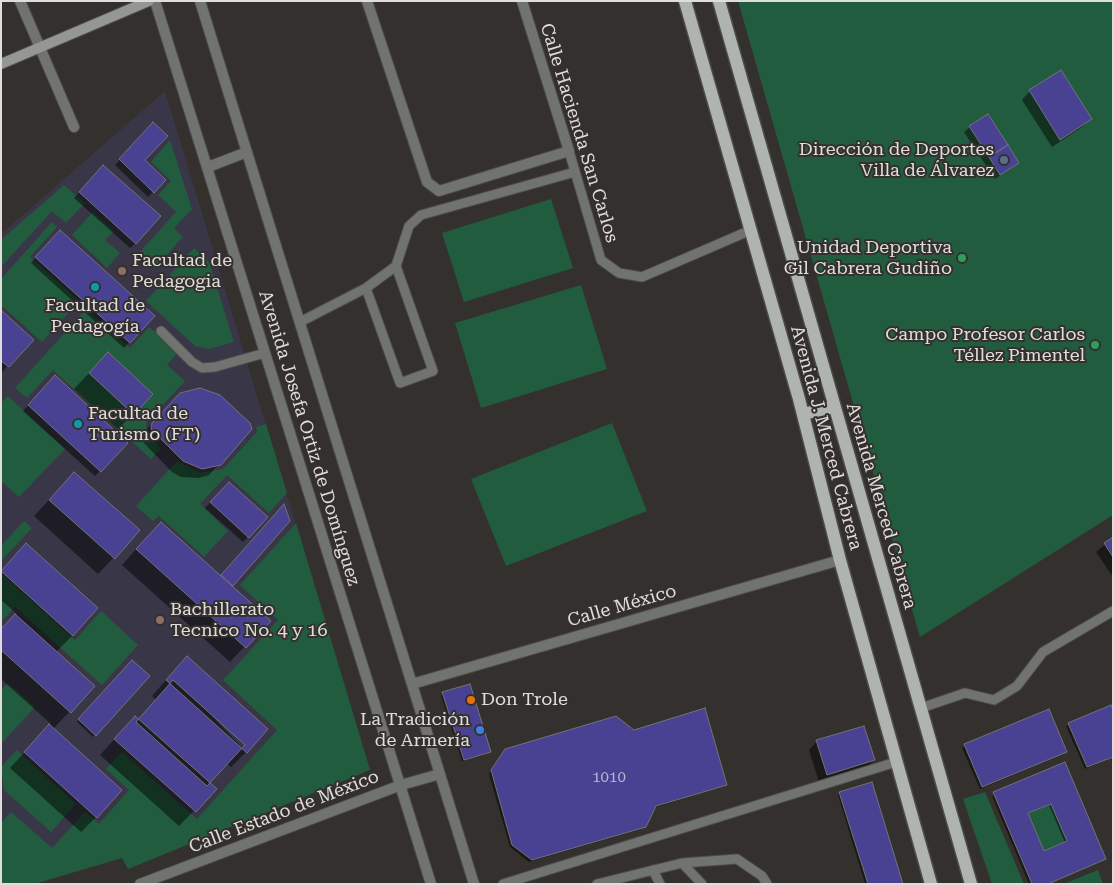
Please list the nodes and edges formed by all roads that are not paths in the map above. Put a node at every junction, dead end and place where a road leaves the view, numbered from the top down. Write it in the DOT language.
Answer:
graph roads {
  1 [pos="20,1"];
  2 [pos="149,1"];
  3 [pos="156,1"];
  4 [pos="200,1"];
  5 [pos="367,1"];
  6 [pos="522,1"];
  7 [pos="685,1"];
  8 [pos="719,1"];
  9 [pos="40,48"];
  10 [pos="1,64"];
  11 [pos="74,127"];
  12 [pos="569,151"];
  13 [pos="247,152"];
  14 [pos="208,167"];
  15 [pos="575,172"];
  16 [pos="751,230"];
  17 [pos="396,266"];
  18 [pos="366,288"];
  19 [pos="300,322"];
  20 [pos="161,331"];
  21 [pos="266,353"];
  22 [pos="834,407"];
  23 [pos="803,414"];
  24 [pos="840,560"];
  25 [pos="1113,611"];
  26 [pos="412,684"];
  27 [pos="921,708"];
  28 [pos="896,762"];
  29 [pos="440,774"];
  30 [pos="400,786"];
  31 [pos="682,863"];
  32 [pos="652,870"];
  33 [pos="140,884"];
  34 [pos="431,884"];
  35 [pos="474,884"];
  36 [pos="503,884"];
  37 [pos="597,884"];
  38 [pos="660,884"];
  39 [pos="702,884"];
  40 [pos="767,884"];
  41 [pos="931,884"];
  42 [pos="971,884"];
  1 -- 9 [label="street"];
  2 -- 9 [label="street"];
  3 -- 14 [label="street, Avenida Josefa Ortiz de Domínguez"];
  4 -- 13 [label="street, Avenida Josefa Ortiz de Domínguez"];
  5 -- 12 [label="street"];
  6 -- 12 [label="street, Calle Hacienda San Carlos"];
  7 -- 16 [label="main road, Avenida J. Merced Cabrera"];
  8 -- 22 [label="main road, Avenida Merced Cabrera"];
  9 -- 10 [label="street"];
  9 -- 11 [label="street"];
  12 -- 15 [label="lane, Calle Hacienda San Carlos"];
  13 -- 14 [label="street"];
  13 -- 19 [label="street, Avenida Josefa Ortiz de Domínguez"];
  14 -- 21 [label="street, Avenida Josefa Ortiz de Domínguez"];
  15 -- 16 [label="lane, Calle Hacienda San Carlos"];
  15 -- 17 [label="lane"];
  16 -- 23 [label="main road, Avenida J. Merced Cabrera"];
  17 -- 18 [label="lane"];
  17 -- 18 [label="lane"];
  18 -- 19 [label="lane"];
  19 -- 26 [label="street, Avenida Josefa Ortiz de Domínguez"];
  20 -- 21 [label="lane"];
  21 -- 30 [label="street, Avenida Josefa Ortiz de Domínguez"];
  22 -- 23 [label="main road"];
  22 -- 27 [label="main road, Avenida Merced Cabrera"];
  23 -- 24 [label="main road, Avenida J. Merced Cabrera"];
  24 -- 26 [label="street, Calle México"];
  24 -- 28 [label="main road, Avenida J. Merced Cabrera"];
  25 -- 27 [label="lane"];
  26 -- 29 [label="street, Avenida Josefa Ortiz de Domínguez"];
  27 -- 42 [label="main road, Avenida Merced Cabrera"];
  28 -- 36 [label="lane"];
  28 -- 41 [label="main road, Avenida J. Merced Cabrera"];
  29 -- 30 [label="street, Calle Estado de México"];
  29 -- 35 [label="street, Avenida Josefa Ortiz de Domínguez"];
  30 -- 33 [label="street, Calle Estado de México"];
  30 -- 34 [label="street, Avenida Josefa Ortiz de Domínguez"];
  31 -- 32 [label="lane"];
  31 -- 39 [label="lane"];
  31 -- 40 [label="lane"];
  32 -- 37 [label="lane"];
  32 -- 38 [label="lane"];
}
